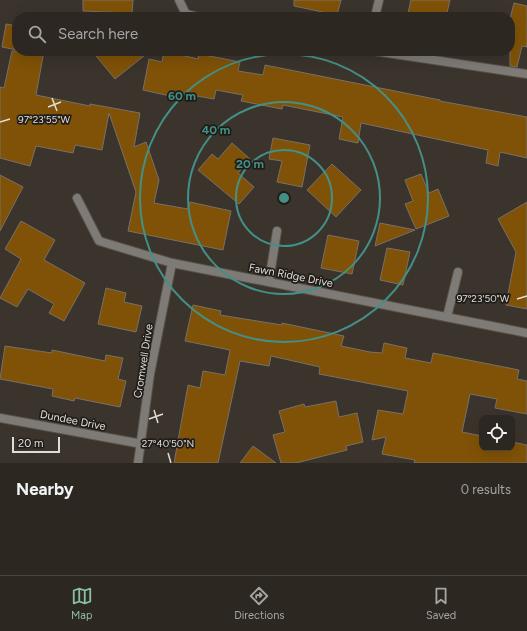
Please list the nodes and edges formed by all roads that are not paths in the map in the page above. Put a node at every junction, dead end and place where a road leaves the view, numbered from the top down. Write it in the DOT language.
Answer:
graph roads {
  1 [pos="179,0"];
  2 [pos="379,0"];
  3 [pos="185,12"];
  4 [pos="376,12"];
  5 [pos="407,56"];
  6 [pos="527,74"];
  7 [pos="77,198"];
  8 [pos="277,231"];
  9 [pos="172,263"];
  10 [pos="458,272"];
  11 [pos="269,281"];
  12 [pos="447,317"];
  13 [pos="527,333"];
  14 [pos="0,418"];
  15 [pos="142,444"];
  16 [pos="138,463"];
  1 -- 3 [label="street"];
  2 -- 4 [label="street"];
  5 -- 6 [label="street"];
  7 -- 9 [label="street, Fawn Ridge Drive"];
  8 -- 11 [label="street"];
  9 -- 11 [label="street, Fawn Ridge Drive"];
  9 -- 15 [label="street, Cromwell Drive"];
  10 -- 12 [label="street"];
  11 -- 12 [label="street, Fawn Ridge Drive"];
  12 -- 13 [label="street, Fawn Ridge Drive"];
  14 -- 15 [label="street, Dundee Drive"];
  15 -- 16 [label="street, Cromwell Drive"];
}
